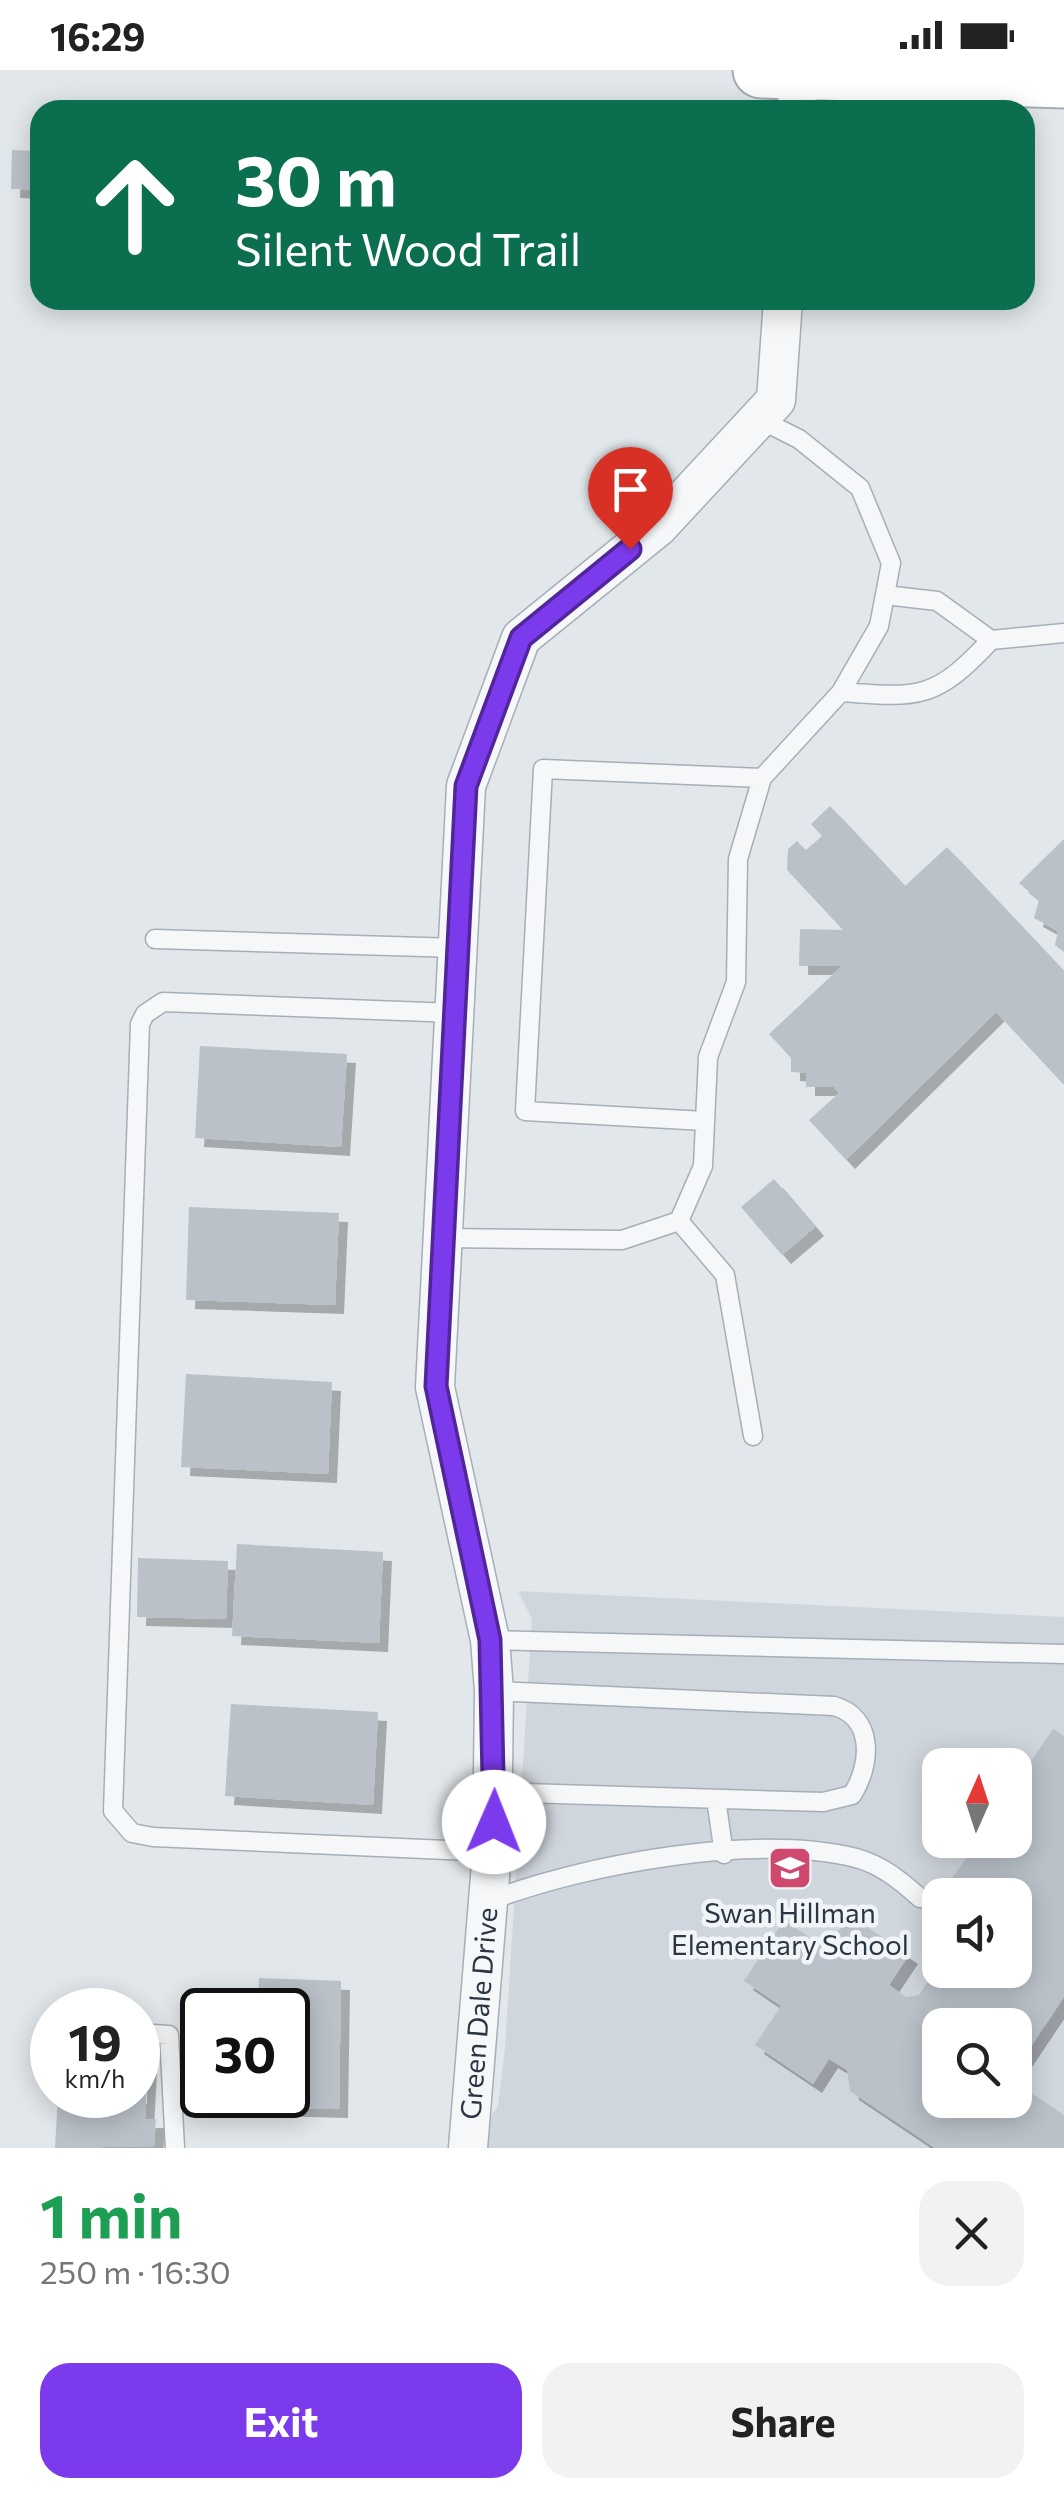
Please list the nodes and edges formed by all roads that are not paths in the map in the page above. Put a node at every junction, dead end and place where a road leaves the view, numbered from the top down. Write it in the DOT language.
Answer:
graph roads {
  1 [pos="789,80"];
  2 [pos="1064,80"];
  3 [pos="783,310"];
  4 [pos="759,419"];
  5 [pos="885,595"];
  6 [pos="1064,633"];
  7 [pos="991,640"];
  8 [pos="841,692"];
  9 [pos="762,778"];
  10 [pos="155,939"];
  11 [pos="458,948"];
  12 [pos="454,1013"];
  13 [pos="705,1122"];
  14 [pos="679,1221"];
  15 [pos="443,1238"];
  16 [pos="753,1436"];
  17 [pos="490,1640"];
  18 [pos="1064,1654"];
  19 [pos="494,1691"];
  20 [pos="495,1792"];
  21 [pos="716,1799"];
  22 [pos="492,1852"];
  23 [pos="724,1854"];
  24 [pos="920,1898"];
  25 [pos="488,1901"];
  26 [pos="160,2034"];
  27 [pos="175,2148"];
  28 [pos="468,2148"];
  1 -- 2 [label="main road"];
  3 -- 4 [label="street, Green Dale Drive"];
  4 -- 5 [label="lane"];
  4 -- 11 [label="street, Green Dale Drive"];
  5 -- 7 [label="lane"];
  5 -- 8 [label="lane"];
  6 -- 7 [label="lane"];
  7 -- 8 [label="lane"];
  8 -- 9 [label="lane"];
  9 -- 13 [label="lane"];
  9 -- 13 [label="lane"];
  10 -- 11 [label="lane"];
  11 -- 12 [label="street, Green Dale Drive"];
  12 -- 15 [label="street, Green Dale Drive"];
  12 -- 22 [label="lane"];
  13 -- 14 [label="lane"];
  14 -- 15 [label="lane"];
  14 -- 16 [label="lane"];
  15 -- 17 [label="street, Green Dale Drive"];
  17 -- 18 [label="lane"];
  17 -- 19 [label="street, Green Dale Drive"];
  19 -- 20 [label="street, Green Dale Drive"];
  19 -- 21 [label="lane"];
  20 -- 21 [label="lane"];
  20 -- 22 [label="street, Green Dale Drive"];
  21 -- 23 [label="lane"];
  22 -- 25 [label="street, Green Dale Drive"];
  23 -- 24 [label="lane"];
  23 -- 25 [label="lane"];
  25 -- 28 [label="street, Green Dale Drive"];
  26 -- 27 [label="lane"];
}
